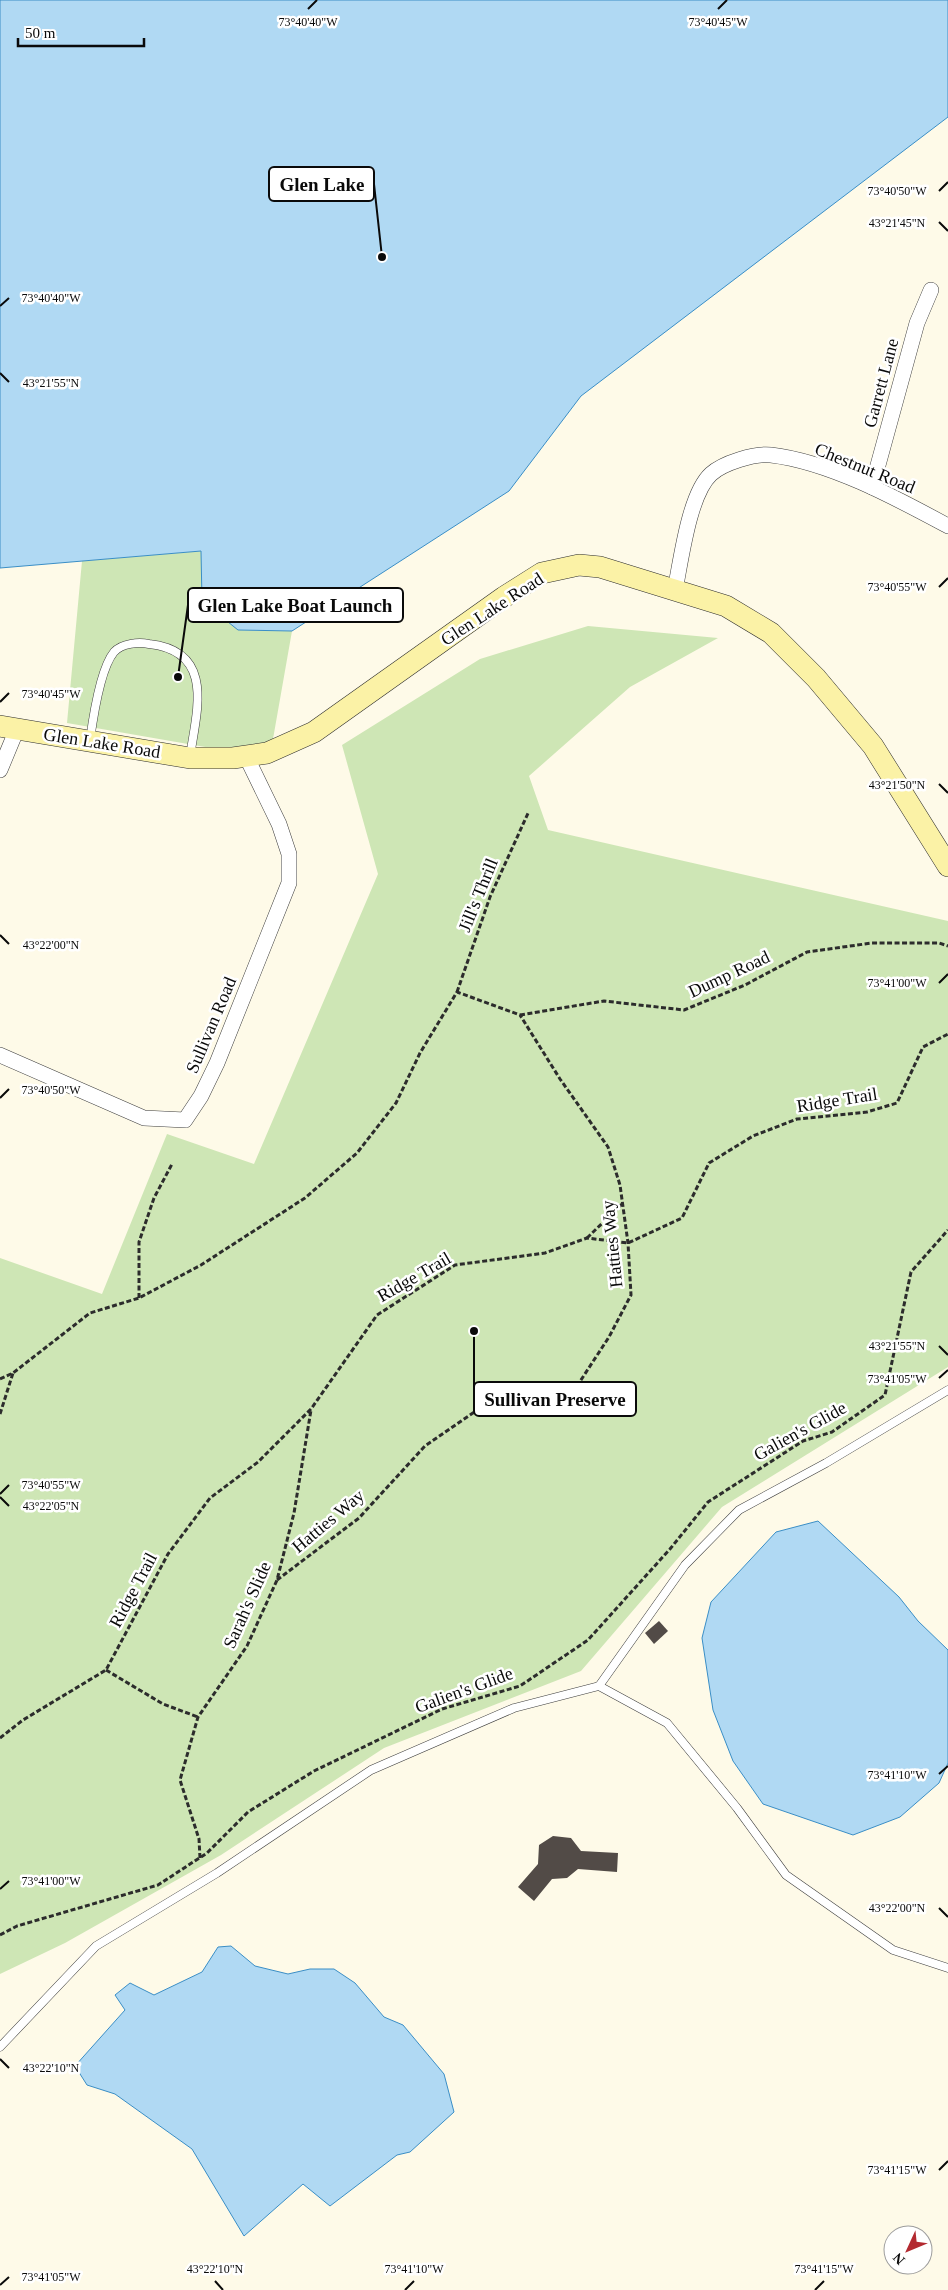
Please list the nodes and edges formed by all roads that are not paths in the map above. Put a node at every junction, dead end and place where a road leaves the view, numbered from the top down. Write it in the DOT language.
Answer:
graph roads {
  1 [pos="931,290"];
  2 [pos="872,488"];
  3 [pos="948,526"];
  4 [pos="675,590"];
  5 [pos="9,728"];
  6 [pos="90,740"];
  7 [pos="246,756"];
  8 [pos="190,758"];
  9 [pos="0,770"];
  10 [pos="948,866"];
  11 [pos="0,1055"];
  12 [pos="948,1390"];
  13 [pos="599,1686"];
  14 [pos="948,1968"];
  15 [pos="0,2047"];
  1 -- 2 [label="street, Garrett Lane"];
  2 -- 3 [label="street, Chestnut Road"];
  2 -- 4 [label="street, Chestnut Road"];
  4 -- 7 [label="street, Glen Lake Road"];
  4 -- 10 [label="street, Glen Lake Road"];
  5 -- 6 [label="street, Glen Lake Road"];
  5 -- 9 [label="street"];
  6 -- 8 [label="street, Glen Lake Road"];
  6 -- 8 [label="lane"];
  7 -- 8 [label="street, Glen Lake Road"];
  7 -- 11 [label="street, Sullivan Road"];
  12 -- 13 [label="lane"];
  13 -- 14 [label="lane"];
  13 -- 15 [label="lane"];
}
